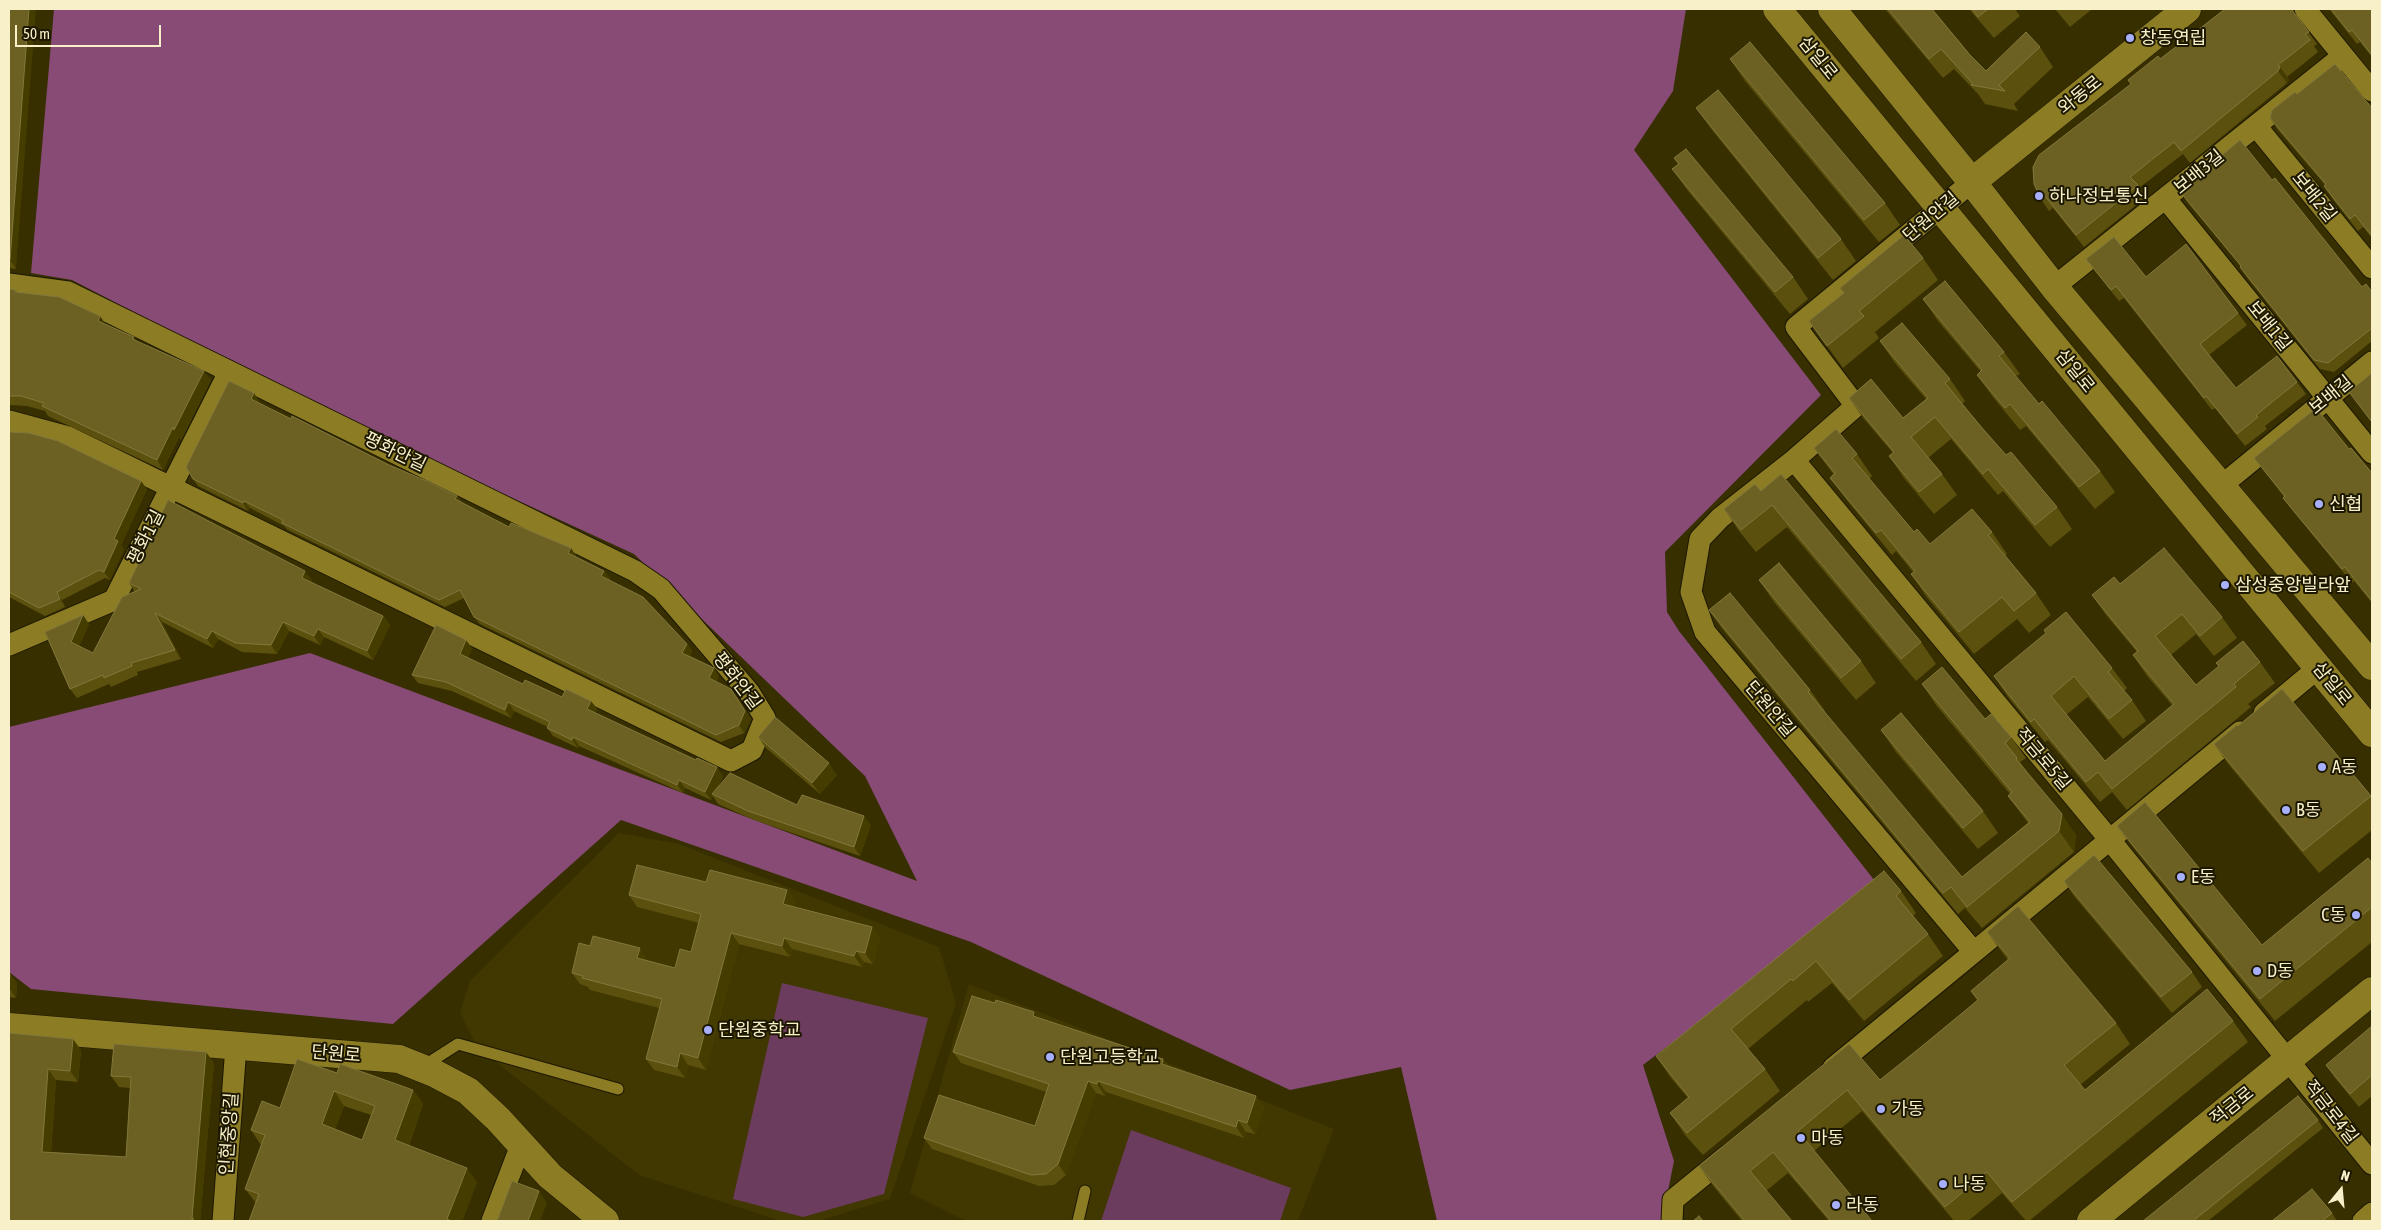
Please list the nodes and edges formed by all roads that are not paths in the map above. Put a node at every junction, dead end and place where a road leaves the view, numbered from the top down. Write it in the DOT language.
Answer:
graph roads {
  1 [pos="1777,9"];
  2 [pos="1832,9"];
  3 [pos="2187,9"];
  4 [pos="2305,9"];
  5 [pos="2343,56"];
  6 [pos="2372,90"];
  7 [pos="2256,126"];
  8 [pos="1972,182"];
  9 [pos="2166,199"];
  10 [pos="1942,208"];
  11 [pos="2372,268"];
  12 [pos="9,284"];
  13 [pos="2054,287"];
  14 [pos="2372,362"];
  15 [pos="229,372"];
  16 [pos="2328,398"];
  17 [pos="9,421"];
  18 [pos="2372,453"];
  19 [pos="1794,460"];
  20 [pos="2221,486"];
  21 [pos="171,487"];
  22 [pos="9,645"];
  23 [pos="2372,666"];
  24 [pos="2318,668"];
  25 [pos="2372,734"];
  26 [pos="2110,840"];
  27 [pos="1974,952"];
  28 [pos="2372,991"];
  29 [pos="9,1027"];
  30 [pos="236,1046"];
  31 [pos="2289,1059"];
  32 [pos="420,1068"];
  33 [pos="1816,1082"];
  34 [pos="618,1089"];
  35 [pos="1740,1144"];
  36 [pos="521,1145"];
  37 [pos="2372,1164"];
  38 [pos="1085,1191"];
  39 [pos="2372,1213"];
  40 [pos="223,1221"];
  41 [pos="492,1221"];
  42 [pos="605,1221"];
  43 [pos="1078,1221"];
  44 [pos="1672,1221"];
  45 [pos="2091,1221"];
  46 [pos="2362,1221"];
  1 -- 10 [label="main road, 삼일로"];
  2 -- 8 [label="main road"];
  3 -- 8 [label="main road, 와동로"];
  4 -- 5 [label="street"];
  5 -- 6 [label="street"];
  5 -- 7 [label="street, 보배3길"];
  7 -- 9 [label="street, 보배3길"];
  7 -- 11 [label="street, 보배2길"];
  8 -- 10 [label="street, 단원안길"];
  8 -- 13 [label="main road"];
  9 -- 13 [label="street, 보배3길"];
  9 -- 16 [label="street, 보배1길"];
  10 -- 19 [label="street, 단원안길"];
  10 -- 24 [label="main road, 삼일로"];
  12 -- 15 [label="street, 평화안길"];
  13 -- 20 [label="main road"];
  14 -- 16 [label="street, 보배길"];
  15 -- 21 [label="street, 평화1길"];
  15 -- 21 [label="street, 평화안길"];
  16 -- 18 [label="street, 보배1길"];
  16 -- 20 [label="street, 보배길"];
  17 -- 21 [label="street, 평화안길"];
  19 -- 26 [label="street, 적금로5길"];
  19 -- 27 [label="street, 단원안길"];
  20 -- 23 [label="main road"];
  21 -- 22 [label="street, 평화1길"];
  24 -- 25 [label="main road, 삼일로"];
  24 -- 26 [label="street"];
  26 -- 27 [label="street"];
  26 -- 31 [label="street, 적금로5길"];
  27 -- 33 [label="street"];
  28 -- 31 [label="main road, 적금로"];
  29 -- 30 [label="main road, 단원로"];
  30 -- 32 [label="main road, 단원로"];
  30 -- 40 [label="street, 인현중앙길"];
  31 -- 37 [label="street, 적금로4길"];
  31 -- 45 [label="main road, 적금로"];
  32 -- 34 [label="lane"];
  32 -- 36 [label="main road, 단원로"];
  35 -- 44 [label="street"];
  36 -- 41 [label="street"];
  36 -- 42 [label="main road, 단원로"];
  38 -- 43 [label="lane"];
  39 -- 46 [label="street"];
}
